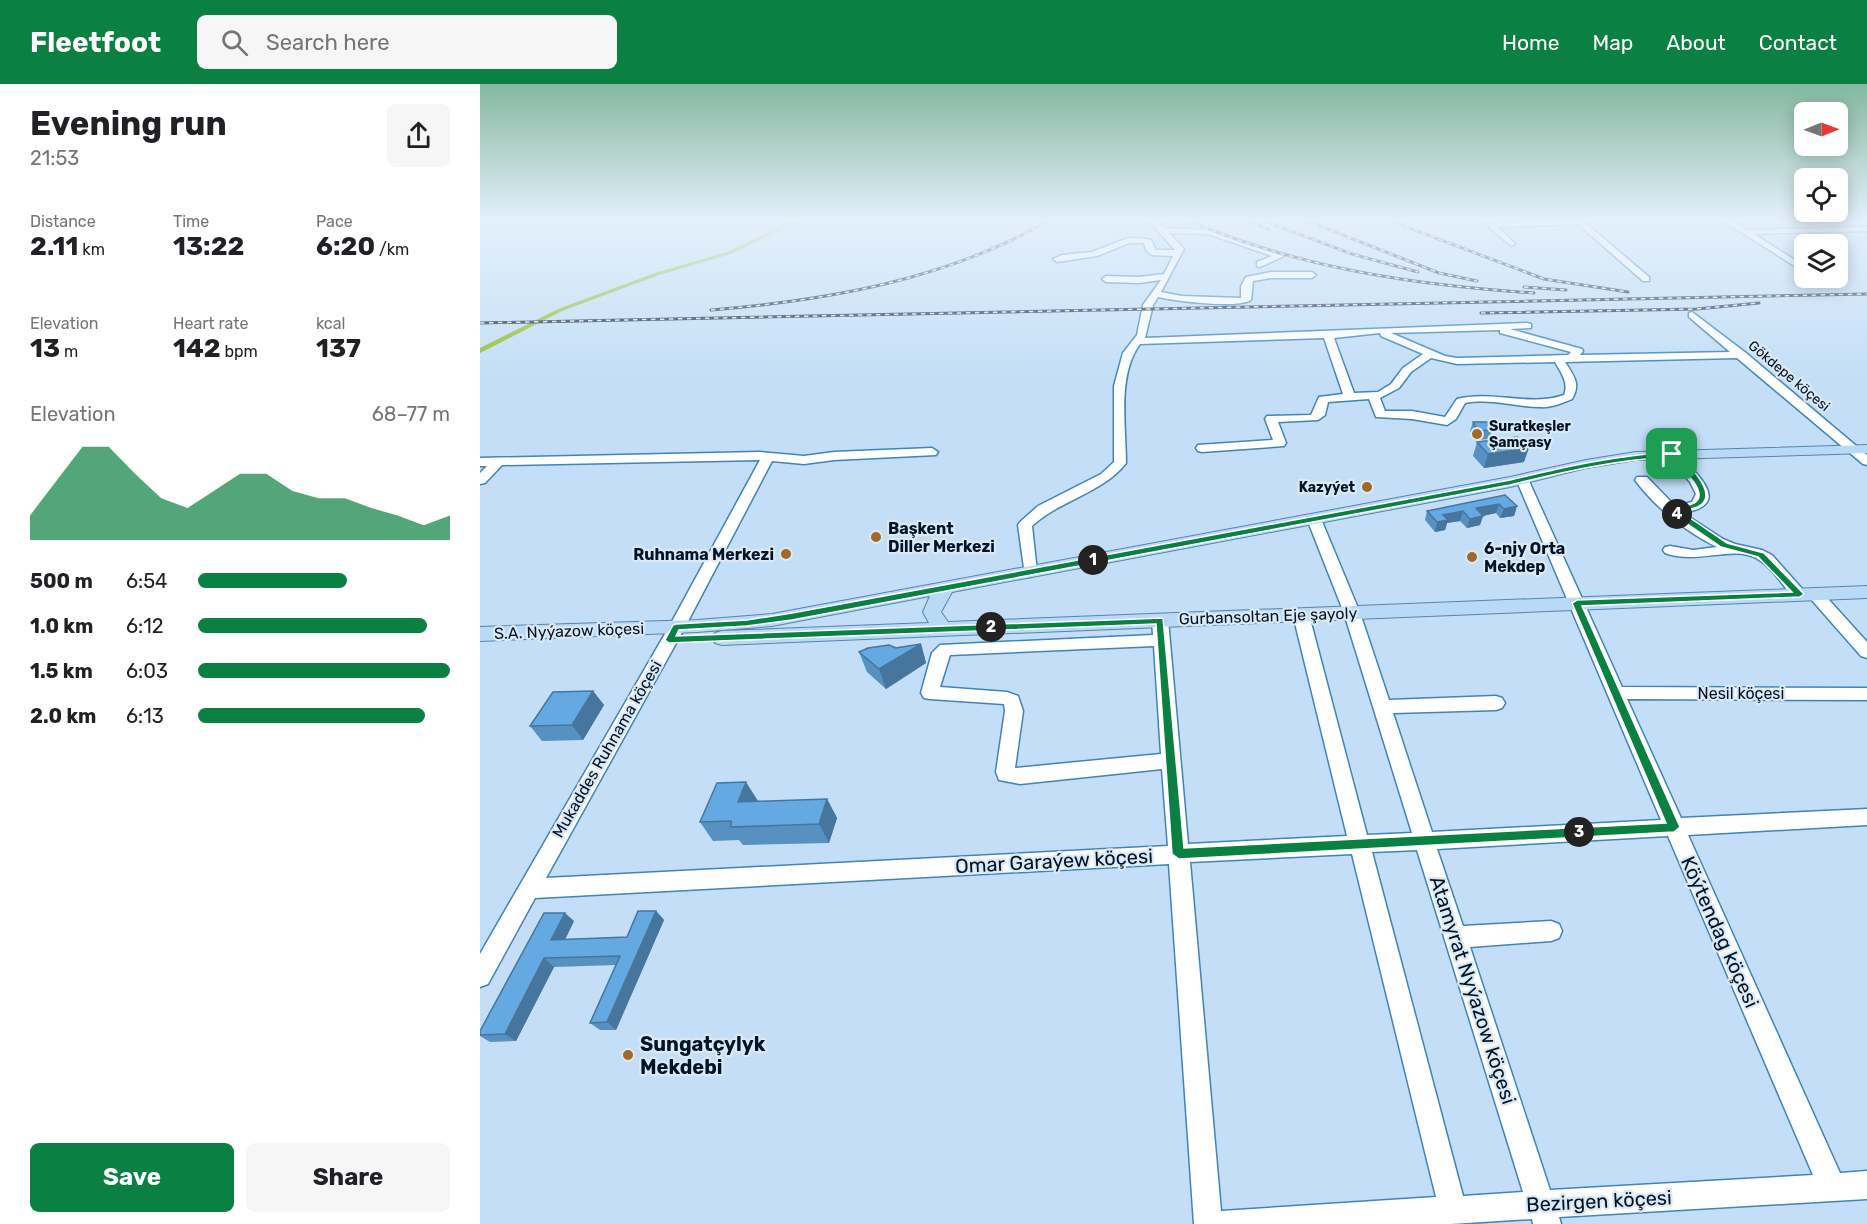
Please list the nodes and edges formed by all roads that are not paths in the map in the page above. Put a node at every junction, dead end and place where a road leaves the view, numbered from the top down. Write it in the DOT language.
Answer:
graph roads {
  1 [pos="1168,273"];
  2 [pos="1639,273"];
  3 [pos="1312,275"];
  4 [pos="1167,276"];
  5 [pos="1107,279"];
  6 [pos="1646,279"];
  7 [pos="1156,294"];
  8 [pos="1692,315"];
  9 [pos="1527,326"];
  10 [pos="1484,328"];
  11 [pos="1366,331"];
  12 [pos="1328,335"];
  13 [pos="1137,341"];
  14 [pos="1431,353"];
  15 [pos="1742,356"];
  16 [pos="1564,360"];
  17 [pos="1373,396"];
  18 [pos="1350,397"];
  19 [pos="1202,448"];
  20 [pos="1860,449"];
  21 [pos="932,452"];
  22 [pos="1672,454"];
  23 [pos="767,459"];
  24 [pos="1867,461"];
  25 [pos="480,462"];
  26 [pos="498,462"];
  27 [pos="1522,479"];
  28 [pos="480,480"];
  29 [pos="1642,480"];
  30 [pos="1673,510"];
  31 [pos="1314,519"];
  32 [pos="1733,549"];
  33 [pos="1670,550"];
  34 [pos="1030,572"];
  35 [pos="946,588"];
  36 [pos="1867,592"];
  37 [pos="1808,594"];
  38 [pos="1577,603"];
  39 [pos="1352,613"];
  40 [pos="1301,615"];
  41 [pos="942,629"];
  42 [pos="1161,630"];
  43 [pos="673,633"];
  44 [pos="480,634"];
  45 [pos="480,646"];
  46 [pos="1867,652"];
  47 [pos="1616,693"];
  48 [pos="1867,694"];
  49 [pos="1496,703"];
  50 [pos="1383,707"];
  51 [pos="1171,761"];
  52 [pos="1867,817"];
  53 [pos="1674,827"];
  54 [pos="1425,841"];
  55 [pos="1359,844"];
  56 [pos="1179,854"];
  57 [pos="528,889"];
  58 [pos="1551,931"];
  59 [pos="1456,937"];
  60 [pos="480,976"];
  61 [pos="1867,1185"];
  62 [pos="1832,1187"];
  63 [pos="1453,1210"];
  64 [pos="1544,1214"];
  65 [pos="1333,1221"];
  66 [pos="1208,1224"];
  67 [pos="1223,1224"];
  1 -- 4 [label="street"];
  2 -- 6 [label="street"];
  3 -- 7 [label="street"];
  4 -- 5 [label="street"];
  4 -- 7 [label="street"];
  7 -- 13 [label="street"];
  8 -- 15 [label="street, Gökdepe köçesi"];
  9 -- 10 [label="street"];
  10 -- 11 [label="street"];
  10 -- 16 [label="street"];
  11 -- 12 [label="street"];
  11 -- 14 [label="street"];
  12 -- 13 [label="street"];
  12 -- 18 [label="street"];
  13 -- 34 [label="street"];
  14 -- 16 [label="street"];
  14 -- 17 [label="street"];
  15 -- 16 [label="street"];
  15 -- 20 [label="street, Gökdepe köçesi"];
  16 -- 17 [label="street"];
  17 -- 18 [label="street"];
  18 -- 19 [label="street"];
  20 -- 22 [label="main road, S.A. Nyýazow köçesi"];
  20 -- 24 [label="street, Gökdepe köçesi"];
  21 -- 23 [label="street"];
  22 -- 27 [label="main road, S.A. Nyýazow köçesi"];
  22 -- 30 [label="street"];
  23 -- 26 [label="street"];
  23 -- 43 [label="street, Mukaddes Ruhnama köçesi"];
  25 -- 26 [label="street"];
  26 -- 28 [label="street"];
  27 -- 31 [label="main road, S.A. Nyýazow köçesi"];
  27 -- 38 [label="street, Köýtendag köçesi"];
  29 -- 30 [label="street"];
  30 -- 32 [label="street"];
  31 -- 34 [label="main road, S.A. Nyýazow köçesi"];
  31 -- 39 [label="street, Atamyrat Nyýazow köçesi"];
  32 -- 33 [label="street"];
  32 -- 37 [label="street"];
  34 -- 35 [label="main road, S.A. Nyýazow köçesi"];
  35 -- 41 [label="main road"];
  35 -- 43 [label="main road, S.A. Nyýazow köçesi"];
  36 -- 37 [label="main road, Gurbansoltan Eje şayoly"];
  37 -- 38 [label="main road, Gurbansoltan Eje şayoly"];
  37 -- 46 [label="street"];
  38 -- 39 [label="main road, Gurbansoltan Eje şayoly"];
  38 -- 47 [label="street, Köýtendag köçesi"];
  39 -- 40 [label="main road, Gurbansoltan Eje şayoly"];
  39 -- 50 [label="street, Atamyrat Nyýazow köçesi"];
  40 -- 42 [label="main road, Gurbansoltan Eje şayoly"];
  40 -- 55 [label="street"];
  41 -- 42 [label="main road, Gurbansoltan Eje şayoly"];
  41 -- 43 [label="main road, Gurbansoltan Eje şayoly"];
  42 -- 51 [label="street"];
  42 -- 51 [label="street"];
  43 -- 44 [label="main road, S.A. Nyýazow köçesi"];
  43 -- 45 [label="main road, S.A. Nyýazow köçesi"];
  43 -- 57 [label="street, Mukaddes Ruhnama köçesi"];
  47 -- 48 [label="street, Nesil köçesi"];
  47 -- 53 [label="street, Köýtendag köçesi"];
  49 -- 50 [label="street"];
  50 -- 54 [label="street, Atamyrat Nyýazow köçesi"];
  51 -- 56 [label="street"];
  52 -- 53 [label="street, Omar Garaýew köçesi"];
  53 -- 54 [label="street, Omar Garaýew köçesi"];
  53 -- 62 [label="street, Köýtendag köçesi"];
  54 -- 55 [label="street, Omar Garaýew köçesi"];
  54 -- 59 [label="street, Atamyrat Nyýazow köçesi"];
  55 -- 56 [label="street, Omar Garaýew köçesi"];
  55 -- 63 [label="street"];
  56 -- 57 [label="street, Omar Garaýew köçesi"];
  56 -- 66 [label="street"];
  57 -- 60 [label="street, Mukaddes Ruhnama köçesi"];
  58 -- 59 [label="street"];
  59 -- 64 [label="street, Atamyrat Nyýazow köçesi"];
  61 -- 62 [label="street, Bezirgen köçesi"];
  62 -- 64 [label="street, Bezirgen köçesi"];
  63 -- 64 [label="street, Bezirgen köçesi"];
  63 -- 65 [label="street, Bezirgen köçesi"];
  65 -- 67 [label="street, Bezirgen köçesi"];
}
